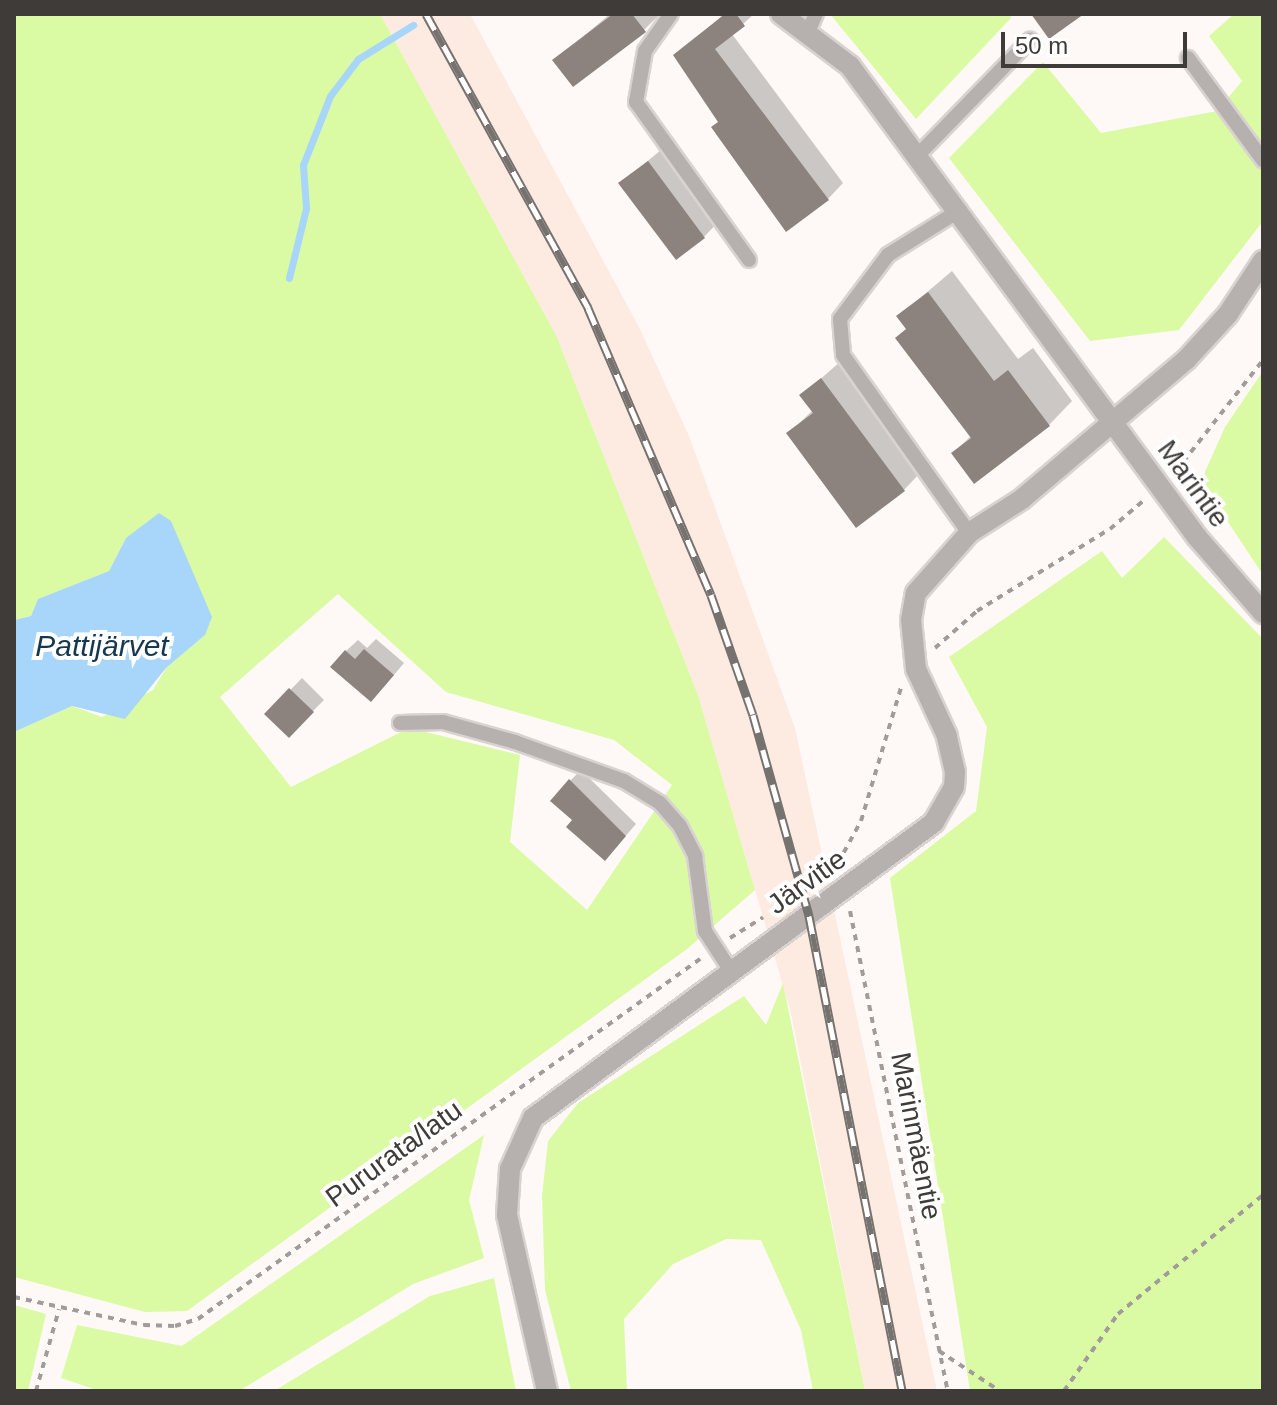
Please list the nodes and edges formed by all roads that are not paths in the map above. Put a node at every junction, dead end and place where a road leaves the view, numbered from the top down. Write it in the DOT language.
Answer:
graph roads {
  1 [pos="671,14"];
  2 [pos="781,14"];
  3 [pos="816,14"];
  4 [pos="807,34"];
  5 [pos="1030,40"];
  6 [pos="1188,58"];
  7 [pos="918,155"];
  8 [pos="1263,160"];
  9 [pos="960,210"];
  10 [pos="749,260"];
  11 [pos="1263,261"];
  12 [pos="1113,421"];
  13 [pos="969,533"];
  14 [pos="1263,613"];
  15 [pos="400,723"];
  16 [pos="731,971"];
  17 [pos="547,1391"];
  1 -- 10 [label="lane"];
  2 -- 4 [label="street, Marintie"];
  3 -- 4 [label="lane"];
  4 -- 7 [label="street, Marintie"];
  5 -- 7 [label="lane"];
  6 -- 8 [label="lane"];
  7 -- 9 [label="street, Marintie"];
  9 -- 12 [label="street, Marintie"];
  9 -- 13 [label="lane"];
  11 -- 12 [label="street, Järvitie"];
  12 -- 13 [label="street, Järvitie"];
  12 -- 14 [label="street, Marintie"];
  13 -- 16 [label="street, Järvitie"];
  15 -- 16 [label="lane"];
  16 -- 17 [label="street, Järvitie"];
}
